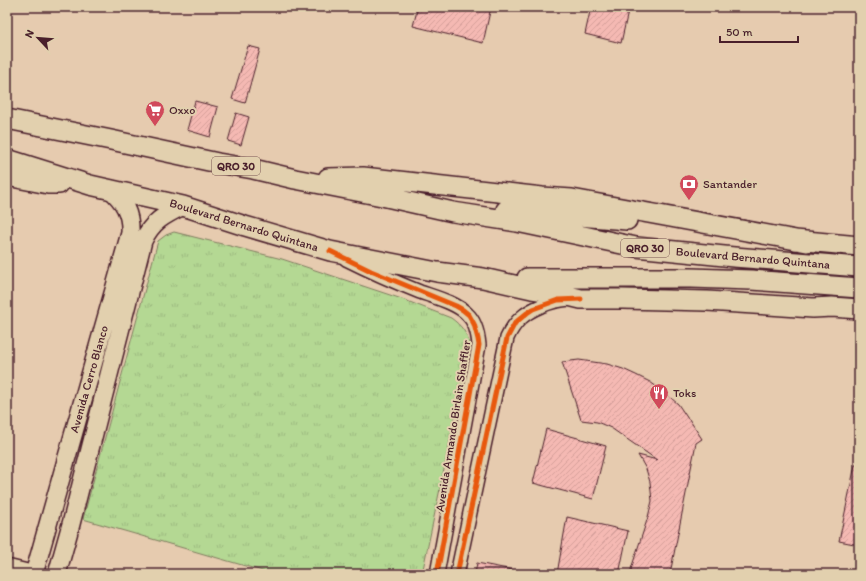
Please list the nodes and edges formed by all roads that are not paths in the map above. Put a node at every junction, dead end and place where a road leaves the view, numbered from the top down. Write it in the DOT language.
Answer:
graph roads {
  1 [pos="7,119"];
  2 [pos="7,160"];
  3 [pos="7,176"];
  4 [pos="295,179"];
  5 [pos="90,185"];
  6 [pos="110,189"];
  7 [pos="183,206"];
  8 [pos="435,208"];
  9 [pos="807,242"];
  10 [pos="859,246"];
  11 [pos="330,251"];
  12 [pos="859,267"];
  13 [pos="483,278"];
  14 [pos="859,288"];
  15 [pos="581,299"];
  16 [pos="859,309"];
  17 [pos="7,566"];
  18 [pos="36,574"];
  19 [pos="56,574"];
  20 [pos="437,574"];
  21 [pos="457,574"];
  1 -- 4 [label="highway, Boulevard Bernardo Quintana / QRO 30"];
  2 -- 5 [label="highway, Boulevard Bernardo Quintana"];
  3 -- 5 [label="highway"];
  4 -- 8 [label="highway, Boulevard Bernardo Quintana / QRO 30"];
  4 -- 9 [label="highway"];
  5 -- 6 [label="highway, Boulevard Bernardo Quintana"];
  6 -- 7 [label="highway, Boulevard Bernardo Quintana"];
  6 -- 18 [label="main road, Avenida Cerro Blanco"];
  7 -- 11 [label="highway, Boulevard Bernardo Quintana"];
  7 -- 19 [label="main road, Avenida Cerro Blanco"];
  8 -- 9 [label="highway, Boulevard Bernardo Quintana / QRO 30"];
  8 -- 12 [label="highway, Boulevard Bernardo Quintana / QRO 30"];
  9 -- 10 [label="highway, Boulevard Bernardo Quintana / QRO 30"];
  11 -- 13 [label="highway, Boulevard Bernardo Quintana"];
  11 -- 20 [label="street, Avenida Armando Birlain Shaffler"];
  13 -- 14 [label="highway, Boulevard Bernardo Quintana"];
  13 -- 15 [label="highway, Boulevard Bernardo Quintana"];
  15 -- 16 [label="highway, Boulevard Bernardo Quintana"];
  15 -- 21 [label="street"];
  17 -- 18 [label="street"];
}
